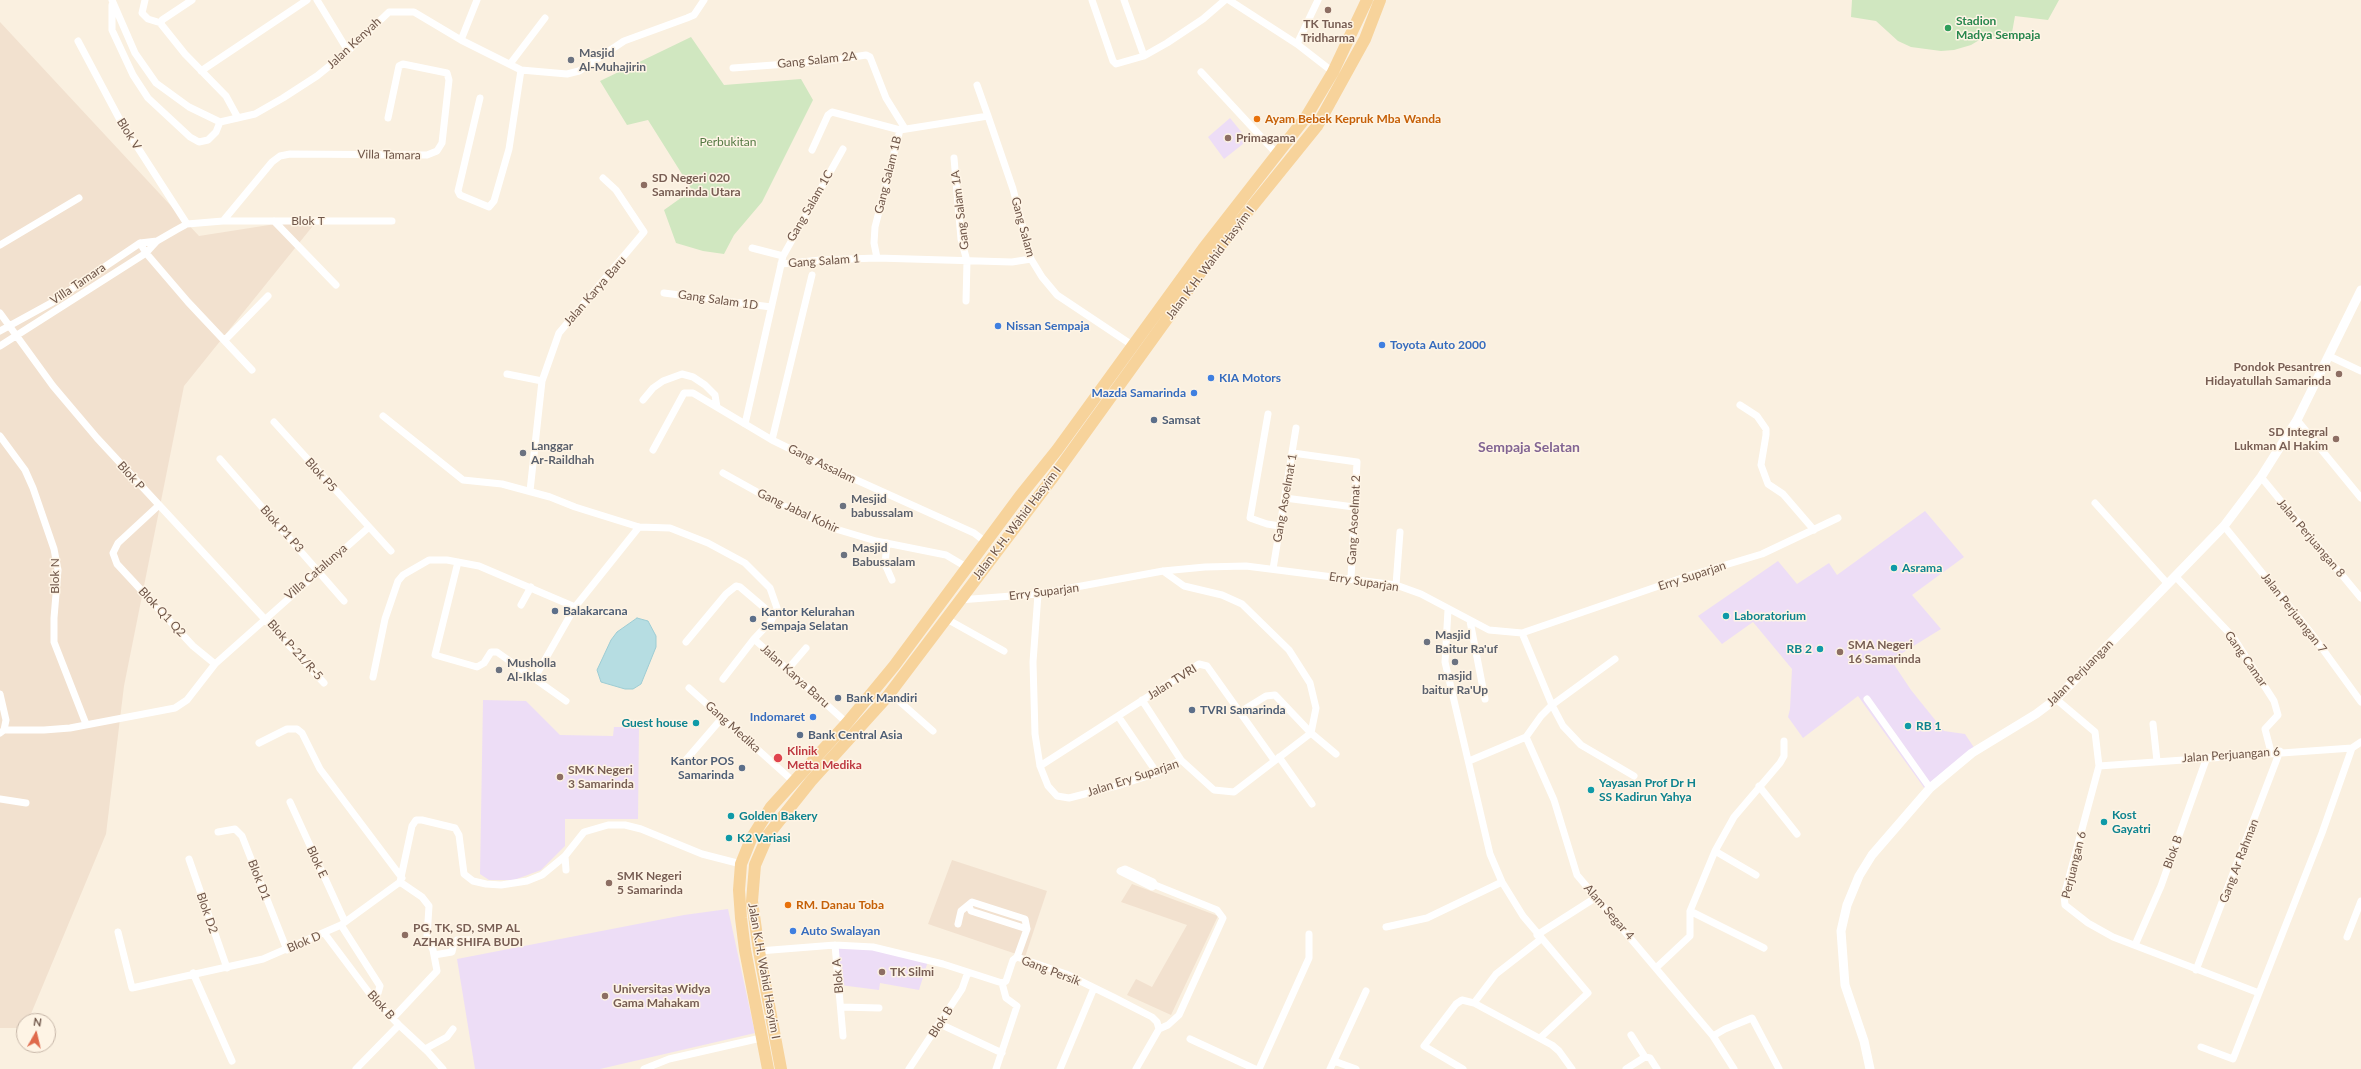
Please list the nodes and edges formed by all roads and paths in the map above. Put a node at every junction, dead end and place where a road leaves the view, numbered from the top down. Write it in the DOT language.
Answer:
graph roads {
  1 [pos="145,0"];
  2 [pos="192,0"];
  3 [pos="307,0"];
  4 [pos="317,0"];
  5 [pos="477,0"];
  6 [pos="704,0"];
  7 [pos="1092,0"];
  8 [pos="1124,0"];
  9 [pos="1225,0"];
  10 [pos="1229,0"];
  11 [pos="1318,0"];
  12 [pos="1367,0"];
  13 [pos="1380,0"];
  14 [pos="112,1"];
  15 [pos="545,18"];
  16 [pos="161,23"];
  17 [pos="461,40"];
  18 [pos="78,41"];
  19 [pos="1297,44"];
  20 [pos="348,51"];
  21 [pos="1144,56"];
  22 [pos="510,64"];
  23 [pos="733,68"];
  24 [pos="521,70"];
  25 [pos="201,71"];
  26 [pos="1201,72"];
  27 [pos="1333,72"];
  28 [pos="977,85"];
  29 [pos="480,98"];
  30 [pos="988,116"];
  31 [pos="1306,117"];
  32 [pos="238,118"];
  33 [pos="388,118"];
  34 [pos="220,122"];
  35 [pos="1318,126"];
  36 [pos="902,128"];
  37 [pos="843,149"];
  38 [pos="812,150"];
  39 [pos="1277,154"];
  40 [pos="954,158"];
  41 [pos="603,178"];
  42 [pos="79,198"];
  43 [pos="274,221"];
  44 [pos="392,221"];
  45 [pos="223,222"];
  46 [pos="187,224"];
  47 [pos="157,241"];
  48 [pos="140,243"];
  49 [pos="0,245"];
  50 [pos="752,248"];
  51 [pos="146,253"];
  52 [pos="783,256"];
  53 [pos="877,258"];
  54 [pos="1031,259"];
  55 [pos="967,261"];
  56 [pos="781,264"];
  57 [pos="812,275"];
  58 [pos="336,285"];
  59 [pos="2361,290"];
  60 [pos="664,293"];
  61 [pos="268,296"];
  62 [pos="966,301"];
  63 [pos="772,308"];
  64 [pos="0,314"];
  65 [pos="8,326"];
  66 [pos="0,331"];
  67 [pos="16,337"];
  68 [pos="225,340"];
  69 [pos="1132,344"];
  70 [pos="0,346"];
  71 [pos="2328,356"];
  72 [pos="252,370"];
  73 [pos="2361,371"];
  74 [pos="507,374"];
  75 [pos="542,381"];
  76 [pos="643,400"];
  77 [pos="1740,405"];
  78 [pos="717,407"];
  79 [pos="1268,414"];
  80 [pos="383,416"];
  81 [pos="2297,420"];
  82 [pos="274,422"];
  83 [pos="745,424"];
  84 [pos="1296,428"];
  85 [pos="0,436"];
  86 [pos="772,440"];
  87 [pos="653,450"];
  88 [pos="1293,453"];
  89 [pos="220,459"];
  90 [pos="723,473"];
  91 [pos="1039,473"];
  92 [pos="2261,478"];
  93 [pos="1052,480"];
  94 [pos="530,491"];
  95 [pos="1284,498"];
  96 [pos="2361,498"];
  97 [pos="2095,503"];
  98 [pos="158,506"];
  99 [pos="1354,507"];
  100 [pos="1838,518"];
  101 [pos="1280,526"];
  102 [pos="2224,526"];
  103 [pos="638,527"];
  104 [pos="368,528"];
  105 [pos="1814,530"];
  106 [pos="1400,532"];
  107 [pos="887,543"];
  108 [pos="987,543"];
  109 [pos="391,551"];
  110 [pos="458,562"];
  111 [pos="968,568"];
  112 [pos="1273,569"];
  113 [pos="319,570"];
  114 [pos="1162,571"];
  115 [pos="2175,576"];
  116 [pos="1350,578"];
  117 [pos="892,580"];
  118 [pos="2167,583"];
  119 [pos="1396,585"];
  120 [pos="531,587"];
  121 [pos="1038,594"];
  122 [pos="2361,598"];
  123 [pos="959,600"];
  124 [pos="344,601"];
  125 [pos="521,605"];
  126 [pos="575,607"];
  127 [pos="1448,610"];
  128 [pos="774,616"];
  129 [pos="265,617"];
  130 [pos="945,618"];
  131 [pos="1470,621"];
  132 [pos="1522,633"];
  133 [pos="754,639"];
  134 [pos="686,642"];
  135 [pos="806,648"];
  136 [pos="1004,651"];
  137 [pos="1615,659"];
  138 [pos="215,664"];
  139 [pos="788,669"];
  140 [pos="373,676"];
  141 [pos="534,679"];
  142 [pos="723,679"];
  143 [pos="324,683"];
  144 [pos="690,688"];
  145 [pos="890,693"];
  146 [pos="0,694"];
  147 [pos="1485,699"];
  148 [pos="1867,699"];
  149 [pos="2056,699"];
  150 [pos="1142,700"];
  151 [pos="566,701"];
  152 [pos="2361,702"];
  153 [pos="1552,704"];
  154 [pos="1240,712"];
  155 [pos="1118,716"];
  156 [pos="722,718"];
  157 [pos="847,723"];
  158 [pos="86,724"];
  159 [pos="2153,724"];
  160 [pos="2,731"];
  161 [pos="933,731"];
  162 [pos="1311,733"];
  163 [pos="1527,735"];
  164 [pos="1784,741"];
  165 [pos="2361,742"];
  166 [pos="259,743"];
  167 [pos="2352,748"];
  168 [pos="2271,752"];
  169 [pos="2280,752"];
  170 [pos="1336,754"];
  171 [pos="2208,757"];
  172 [pos="1277,758"];
  173 [pos="685,760"];
  174 [pos="1181,760"];
  175 [pos="2157,761"];
  176 [pos="1469,762"];
  177 [pos="1040,766"];
  178 [pos="2099,766"];
  179 [pos="1157,773"];
  180 [pos="1634,776"];
  181 [pos="794,782"];
  182 [pos="1760,786"];
  183 [pos="1930,788"];
  184 [pos="0,799"];
  185 [pos="290,802"];
  186 [pos="26,804"];
  187 [pos="1312,804"];
  188 [pos="218,832"];
  189 [pos="1796,834"];
  190 [pos="1715,851"];
  191 [pos="565,856"];
  192 [pos="189,859"];
  193 [pos="741,864"];
  194 [pos="566,870"];
  195 [pos="1756,876"];
  196 [pos="401,880"];
  197 [pos="1502,882"];
  198 [pos="1155,885"];
  199 [pos="1595,898"];
  200 [pos="2361,901"];
  201 [pos="1690,911"];
  202 [pos="741,918"];
  203 [pos="754,919"];
  204 [pos="343,924"];
  205 [pos="958,924"];
  206 [pos="1386,927"];
  207 [pos="118,932"];
  208 [pos="325,934"];
  209 [pos="1309,934"];
  210 [pos="2347,936"];
  211 [pos="1539,937"];
  212 [pos="472,940"];
  213 [pos="835,945"];
  214 [pos="2135,945"];
  215 [pos="1764,948"];
  216 [pos="287,950"];
  217 [pos="759,951"];
  218 [pos="434,955"];
  219 [pos="1017,957"];
  220 [pos="227,968"];
  221 [pos="1657,968"];
  222 [pos="2196,970"];
  223 [pos="968,972"];
  224 [pos="193,974"];
  225 [pos="1002,983"];
  226 [pos="1094,988"];
  227 [pos="1366,991"];
  228 [pos="2259,993"];
  229 [pos="373,998"];
  230 [pos="1474,1003"];
  231 [pos="841,1007"];
  232 [pos="880,1008"];
  233 [pos="393,1018"];
  234 [pos="940,1024"];
  235 [pos="399,1025"];
  236 [pos="453,1029"];
  237 [pos="1159,1030"];
  238 [pos="1631,1035"];
  239 [pos="843,1036"];
  240 [pos="1713,1036"];
  241 [pos="761,1038"];
  242 [pos="1540,1038"];
  243 [pos="1190,1039"];
  244 [pos="2201,1047"];
  245 [pos="426,1049"];
  246 [pos="1002,1053"];
  247 [pos="1645,1057"];
  248 [pos="232,1061"];
  249 [pos="1334,1061"];
  250 [pos="356,1069"];
  251 [pos="442,1069"];
  252 [pos="644,1069"];
  253 [pos="768,1069"];
  254 [pos="782,1069"];
  255 [pos="909,1069"];
  256 [pos="996,1069"];
  257 [pos="1060,1069"];
  258 [pos="1136,1069"];
  259 [pos="1255,1069"];
  260 [pos="1259,1069"];
  261 [pos="1330,1069"];
  262 [pos="1356,1069"];
  263 [pos="1463,1069"];
  264 [pos="1572,1069"];
  265 [pos="1626,1069"];
  266 [pos="1657,1069"];
  267 [pos="1734,1069"];
  268 [pos="1779,1069"];
  269 [pos="1870,1069"];
  1 -- 16 [label="street"];
  2 -- 16 [label="street"];
  3 -- 25 [label="street"];
  4 -- 20 [label="street"];
  5 -- 17 [label="street"];
  6 -- 24 [label="street, Jalan Kenyah"];
  7 -- 21 [label="street"];
  8 -- 21 [label="street"];
  9 -- 21 [label="street"];
  10 -- 19 [label="street"];
  11 -- 19 [label="street"];
  12 -- 27 [label="main road, Jalan K.H. Wahid Hasyim I"];
  13 -- 35 [label="main road, Jalan K.H. Wahid Hasyim I"];
  14 -- 34 [label="street"];
  14 -- 34 [label="street"];
  15 -- 22 [label="street"];
  16 -- 25 [label="street"];
  17 -- 20 [label="street, Jalan Kenyah"];
  17 -- 22 [label="street, Jalan Kenyah"];
  18 -- 46 [label="street, Blok V"];
  19 -- 27 [label="street"];
  20 -- 32 [label="street, Jalan Kenyah"];
  22 -- 24 [label="street, Jalan Kenyah"];
  23 -- 36 [label="street, Gang Salam 2A"];
  24 -- 29 [label="street"];
  25 -- 32 [label="street"];
  26 -- 39 [label="street"];
  27 -- 31 [label="main road, Jalan K.H. Wahid Hasyim I"];
  28 -- 30 [label="street"];
  30 -- 36 [label="street, Gang Salam 1B"];
  30 -- 54 [label="street, Gang Salam"];
  31 -- 35 [label="main road"];
  31 -- 39 [label="main road, Jalan K.H. Wahid Hasyim I"];
  32 -- 34 [label="street, Jalan Kenyah"];
  33 -- 45 [label="street, Villa Tamara"];
  35 -- 93 [label="main road, Jalan K.H. Wahid Hasyim I"];
  36 -- 38 [label="street"];
  36 -- 53 [label="street, Gang Salam 1B"];
  37 -- 52 [label="street, Gang Salam 1C"];
  39 -- 69 [label="main road, Jalan K.H. Wahid Hasyim I"];
  40 -- 55 [label="street, Gang Salam 1A"];
  41 -- 75 [label="street, Jalan Karya Baru"];
  42 -- 49 [label="street"];
  43 -- 44 [label="street, Blok T"];
  43 -- 45 [label="street, Blok T"];
  43 -- 58 [label="street"];
  45 -- 46 [label="street"];
  46 -- 47 [label="street"];
  47 -- 48 [label="street, Villa Tamara"];
  47 -- 51 [label="street"];
  48 -- 51 [label="street"];
  48 -- 65 [label="street, Villa Tamara"];
  50 -- 52 [label="street"];
  51 -- 67 [label="street"];
  51 -- 68 [label="street"];
  52 -- 56 [label="street, Gang Salam 1C"];
  53 -- 55 [label="street, Gang Salam 1"];
  53 -- 56 [label="street, Gang Salam 1"];
  54 -- 55 [label="street, Gang Salam 1"];
  54 -- 69 [label="street, Gang Salam"];
  55 -- 62 [label="street, Gang Salam 1A"];
  56 -- 63 [label="street, Gang Salam 1"];
  57 -- 86 [label="street"];
  59 -- 71 [label="street, Jalan Perjuangan"];
  60 -- 63 [label="street, Gang Salam 1D"];
  61 -- 68 [label="street"];
  63 -- 83 [label="street, Gang Salam 1"];
  64 -- 65 [label="street, Blok P"];
  65 -- 66 [label="street, Villa Tamara"];
  65 -- 67 [label="street, Blok P"];
  67 -- 70 [label="street"];
  67 -- 98 [label="street, Blok P"];
  68 -- 72 [label="street"];
  69 -- 91 [label="main road, Jalan K.H. Wahid Hasyim I"];
  71 -- 73 [label="street"];
  71 -- 81 [label="street, Jalan Perjuangan"];
  74 -- 75 [label="street"];
  75 -- 94 [label="street, Jalan Karya Baru"];
  76 -- 78 [label="street"];
  77 -- 105 [label="street"];
  78 -- 83 [label="street, Gang Assalam"];
  78 -- 87 [label="street, Gang Assalam"];
  79 -- 101 [label="street"];
  80 -- 94 [label="street"];
  81 -- 92 [label="street, Jalan Perjuangan"];
  81 -- 96 [label="street"];
  82 -- 104 [label="street, Blok P5"];
  83 -- 86 [label="street, Gang Assalam"];
  84 -- 88 [label="street, Gang Asoelmat 1"];
  85 -- 158 [label="street, Blok N"];
  86 -- 108 [label="street, Gang Assalam"];
  88 -- 95 [label="street, Gang Asoelmat 1"];
  88 -- 99 [label="street, Gang Asoelmat 2"];
  89 -- 113 [label="street, Blok P1 P3"];
  90 -- 107 [label="street, Gang Jabal Kohir"];
  91 -- 93 [label="main road"];
  91 -- 108 [label="main road, Jalan K.H. Wahid Hasyim I"];
  92 -- 102 [label="street, Jalan Perjuangan"];
  92 -- 122 [label="street, Jalan Perjuangan 8"];
  93 -- 123 [label="main road, Jalan K.H. Wahid Hasyim I"];
  94 -- 103 [label="street"];
  95 -- 99 [label="street"];
  95 -- 101 [label="street, Gang Asoelmat 1"];
  97 -- 118 [label="street"];
  98 -- 129 [label="street, Blok P"];
  98 -- 138 [label="street, Blok Q1 Q2"];
  99 -- 116 [label="street, Gang Asoelmat 2"];
  100 -- 105 [label="street, Erry Suparjan"];
  101 -- 112 [label="street, Gang Asoelmat 1"];
  102 -- 115 [label="street, Jalan Perjuangan"];
  102 -- 152 [label="street, Jalan Perjuangan 7"];
  103 -- 126 [label="street"];
  103 -- 128 [label="street"];
  104 -- 109 [label="street, Blok P5"];
  104 -- 113 [label="street, Villa Catalunya"];
  105 -- 132 [label="street, Erry Suparjan"];
  106 -- 119 [label="street"];
  107 -- 111 [label="street, Gang Jabal Kohir"];
  107 -- 117 [label="street"];
  108 -- 111 [label="main road, Jalan K.H. Wahid Hasyim I"];
  110 -- 120 [label="street"];
  110 -- 140 [label="street"];
  110 -- 141 [label="street"];
  111 -- 157 [label="main road, Jalan K.H. Wahid Hasyim I"];
  112 -- 114 [label="street, Erry Suparjan"];
  112 -- 116 [label="street, Erry Suparjan"];
  113 -- 124 [label="street, Blok P1 P3"];
  113 -- 129 [label="street, Villa Catalunya"];
  114 -- 121 [label="street, Erry Suparjan"];
  114 -- 162 [label="street"];
  115 -- 118 [label="street, Jalan Perjuangan"];
  115 -- 168 [label="street, Gang Camar"];
  116 -- 119 [label="street, Erry Suparjan"];
  118 -- 149 [label="street, Jalan Perjuangan"];
  119 -- 127 [label="street, Erry Suparjan"];
  120 -- 125 [label="street"];
  120 -- 126 [label="street"];
  121 -- 123 [label="street, Erry Suparjan"];
  121 -- 177 [label="street, Jalan Ery Suparjan"];
  123 -- 130 [label="main road, Jalan K.H. Wahid Hasyim I"];
  126 -- 141 [label="street"];
  127 -- 131 [label="street, Erry Suparjan"];
  127 -- 176 [label="street"];
  128 -- 133 [label="street, Jalan Karya Baru"];
  128 -- 134 [label="street"];
  129 -- 138 [label="street"];
  129 -- 143 [label="street, Blok P-21/R-5"];
  130 -- 136 [label="street"];
  130 -- 145 [label="main road, Jalan K.H. Wahid Hasyim I"];
  131 -- 132 [label="street, Erry Suparjan"];
  131 -- 147 [label="street"];
  132 -- 153 [label="street"];
  133 -- 139 [label="street, Jalan Karya Baru"];
  133 -- 142 [label="street"];
  135 -- 139 [label="street"];
  137 -- 153 [label="street"];
  138 -- 158 [label="street"];
  139 -- 157 [label="street, Jalan Karya Baru"];
  141 -- 151 [label="street"];
  144 -- 156 [label="street, Gang Medika"];
  145 -- 161 [label="street"];
  145 -- 203 [label="main road, Jalan K.H. Wahid Hasyim I"];
  146 -- 160 [label="street"];
  148 -- 183 [label="street"];
  149 -- 178 [label="street, Perjuangan 6"];
  149 -- 183 [label="street, Jalan Perjuangan"];
  150 -- 154 [label="street, Jalan TVRI"];
  150 -- 155 [label="street, Jalan TVRI"];
  150 -- 174 [label="street"];
  153 -- 163 [label="street"];
  153 -- 180 [label="street"];
  154 -- 162 [label="street"];
  154 -- 172 [label="street, Jalan TVRI"];
  155 -- 177 [label="street, Jalan TVRI"];
  155 -- 179 [label="street"];
  156 -- 173 [label="street"];
  156 -- 181 [label="street, Gang Medika"];
  157 -- 181 [label="main road, Jalan K.H. Wahid Hasyim I"];
  158 -- 160 [label="street"];
  159 -- 175 [label="street"];
  162 -- 170 [label="street"];
  162 -- 172 [label="street, Jalan Ery Suparjan"];
  163 -- 176 [label="street"];
  163 -- 199 [label="street, Alam Segar 4"];
  164 -- 182 [label="street"];
  165 -- 167 [label="street"];
  166 -- 196 [label="street"];
  167 -- 169 [label="street, Jalan Perjuangan 6"];
  167 -- 228 [label="street"];
  168 -- 169 [label="street, Jalan Perjuangan 6"];
  168 -- 171 [label="street, Jalan Perjuangan 6"];
  169 -- 222 [label="street, Gang Ar Rahman"];
  171 -- 175 [label="street, Jalan Perjuangan 6"];
  171 -- 214 [label="street, Blok B"];
  172 -- 174 [label="street, Jalan Ery Suparjan"];
  172 -- 187 [label="street, Jalan TVRI"];
  174 -- 179 [label="street, Jalan Ery Suparjan"];
  175 -- 178 [label="street, Jalan Perjuangan 6"];
  176 -- 197 [label="street"];
  177 -- 179 [label="street, Jalan Ery Suparjan"];
  178 -- 214 [label="street, Perjuangan 6"];
  181 -- 193 [label="main road, Jalan K.H. Wahid Hasyim I"];
  182 -- 189 [label="street"];
  182 -- 190 [label="street"];
  183 -- 269 [label="street, Jalan Perjuangan"];
  184 -- 186 [label="street"];
  185 -- 204 [label="street, Blok E"];
  188 -- 216 [label="street, Blok D1"];
  190 -- 195 [label="street"];
  190 -- 201 [label="street"];
  191 -- 193 [label="street"];
  191 -- 194 [label="street"];
  191 -- 196 [label="street"];
  192 -- 220 [label="street, Blok D2"];
  193 -- 202 [label="main road, Jalan K.H. Wahid Hasyim I"];
  196 -- 204 [label="street, Blok D"];
  196 -- 218 [label="street"];
  197 -- 206 [label="street"];
  197 -- 211 [label="street"];
  198 -- 237 [label="street"];
  199 -- 211 [label="street"];
  199 -- 221 [label="street, Alam Segar 4"];
  200 -- 210 [label="street"];
  201 -- 215 [label="street"];
  201 -- 221 [label="street"];
  202 -- 203 [label="main road"];
  202 -- 241 [label="main road, Jalan K.H. Wahid Hasyim I"];
  203 -- 217 [label="main road, Jalan K.H. Wahid Hasyim I"];
  204 -- 208 [label="street, Blok D"];
  204 -- 229 [label="street, Blok E"];
  205 -- 219 [label="street"];
  207 -- 224 [label="street, Blok D"];
  208 -- 216 [label="street, Blok D"];
  208 -- 229 [label="street, Blok B"];
  209 -- 260 [label="street"];
  211 -- 230 [label="street"];
  211 -- 242 [label="street"];
  212 -- 218 [label="street"];
  213 -- 217 [label="street"];
  213 -- 223 [label="street"];
  213 -- 231 [label="street, Blok A"];
  214 -- 222 [label="street, Perjuangan 6"];
  216 -- 220 [label="street, Blok D"];
  217 -- 254 [label="main road, Jalan K.H. Wahid Hasyim I"];
  218 -- 233 [label="street"];
  219 -- 225 [label="street, Gang Persik"];
  219 -- 226 [label="street, Gang Persik"];
  220 -- 224 [label="street, Blok D"];
  221 -- 240 [label="street, Alam Segar 4"];
  222 -- 228 [label="street, Perjuangan 6"];
  223 -- 225 [label="street"];
  223 -- 234 [label="street, Blok B"];
  224 -- 248 [label="street"];
  225 -- 246 [label="street"];
  226 -- 237 [label="street, Gang Persik"];
  226 -- 257 [label="street"];
  227 -- 249 [label="street"];
  228 -- 244 [label="street"];
  229 -- 233 [label="street, Blok B"];
  230 -- 242 [label="street"];
  230 -- 263 [label="street"];
  231 -- 232 [label="street, Blok A"];
  231 -- 239 [label="street, Blok A"];
  233 -- 235 [label="street, Blok B"];
  234 -- 246 [label="street"];
  234 -- 255 [label="street, Blok B"];
  235 -- 245 [label="street, Blok B"];
  235 -- 250 [label="street, Blok B"];
  236 -- 245 [label="street"];
  237 -- 258 [label="street"];
  238 -- 247 [label="street"];
  240 -- 267 [label="street, Alam Segar 4"];
  240 -- 268 [label="street"];
  241 -- 252 [label="street"];
  241 -- 253 [label="main road, Jalan K.H. Wahid Hasyim I"];
  242 -- 264 [label="street"];
  243 -- 259 [label="street"];
  245 -- 251 [label="street, Blok B"];
  246 -- 256 [label="street"];
  247 -- 265 [label="street"];
  247 -- 266 [label="street"];
  249 -- 261 [label="street"];
  249 -- 262 [label="street"];
}
